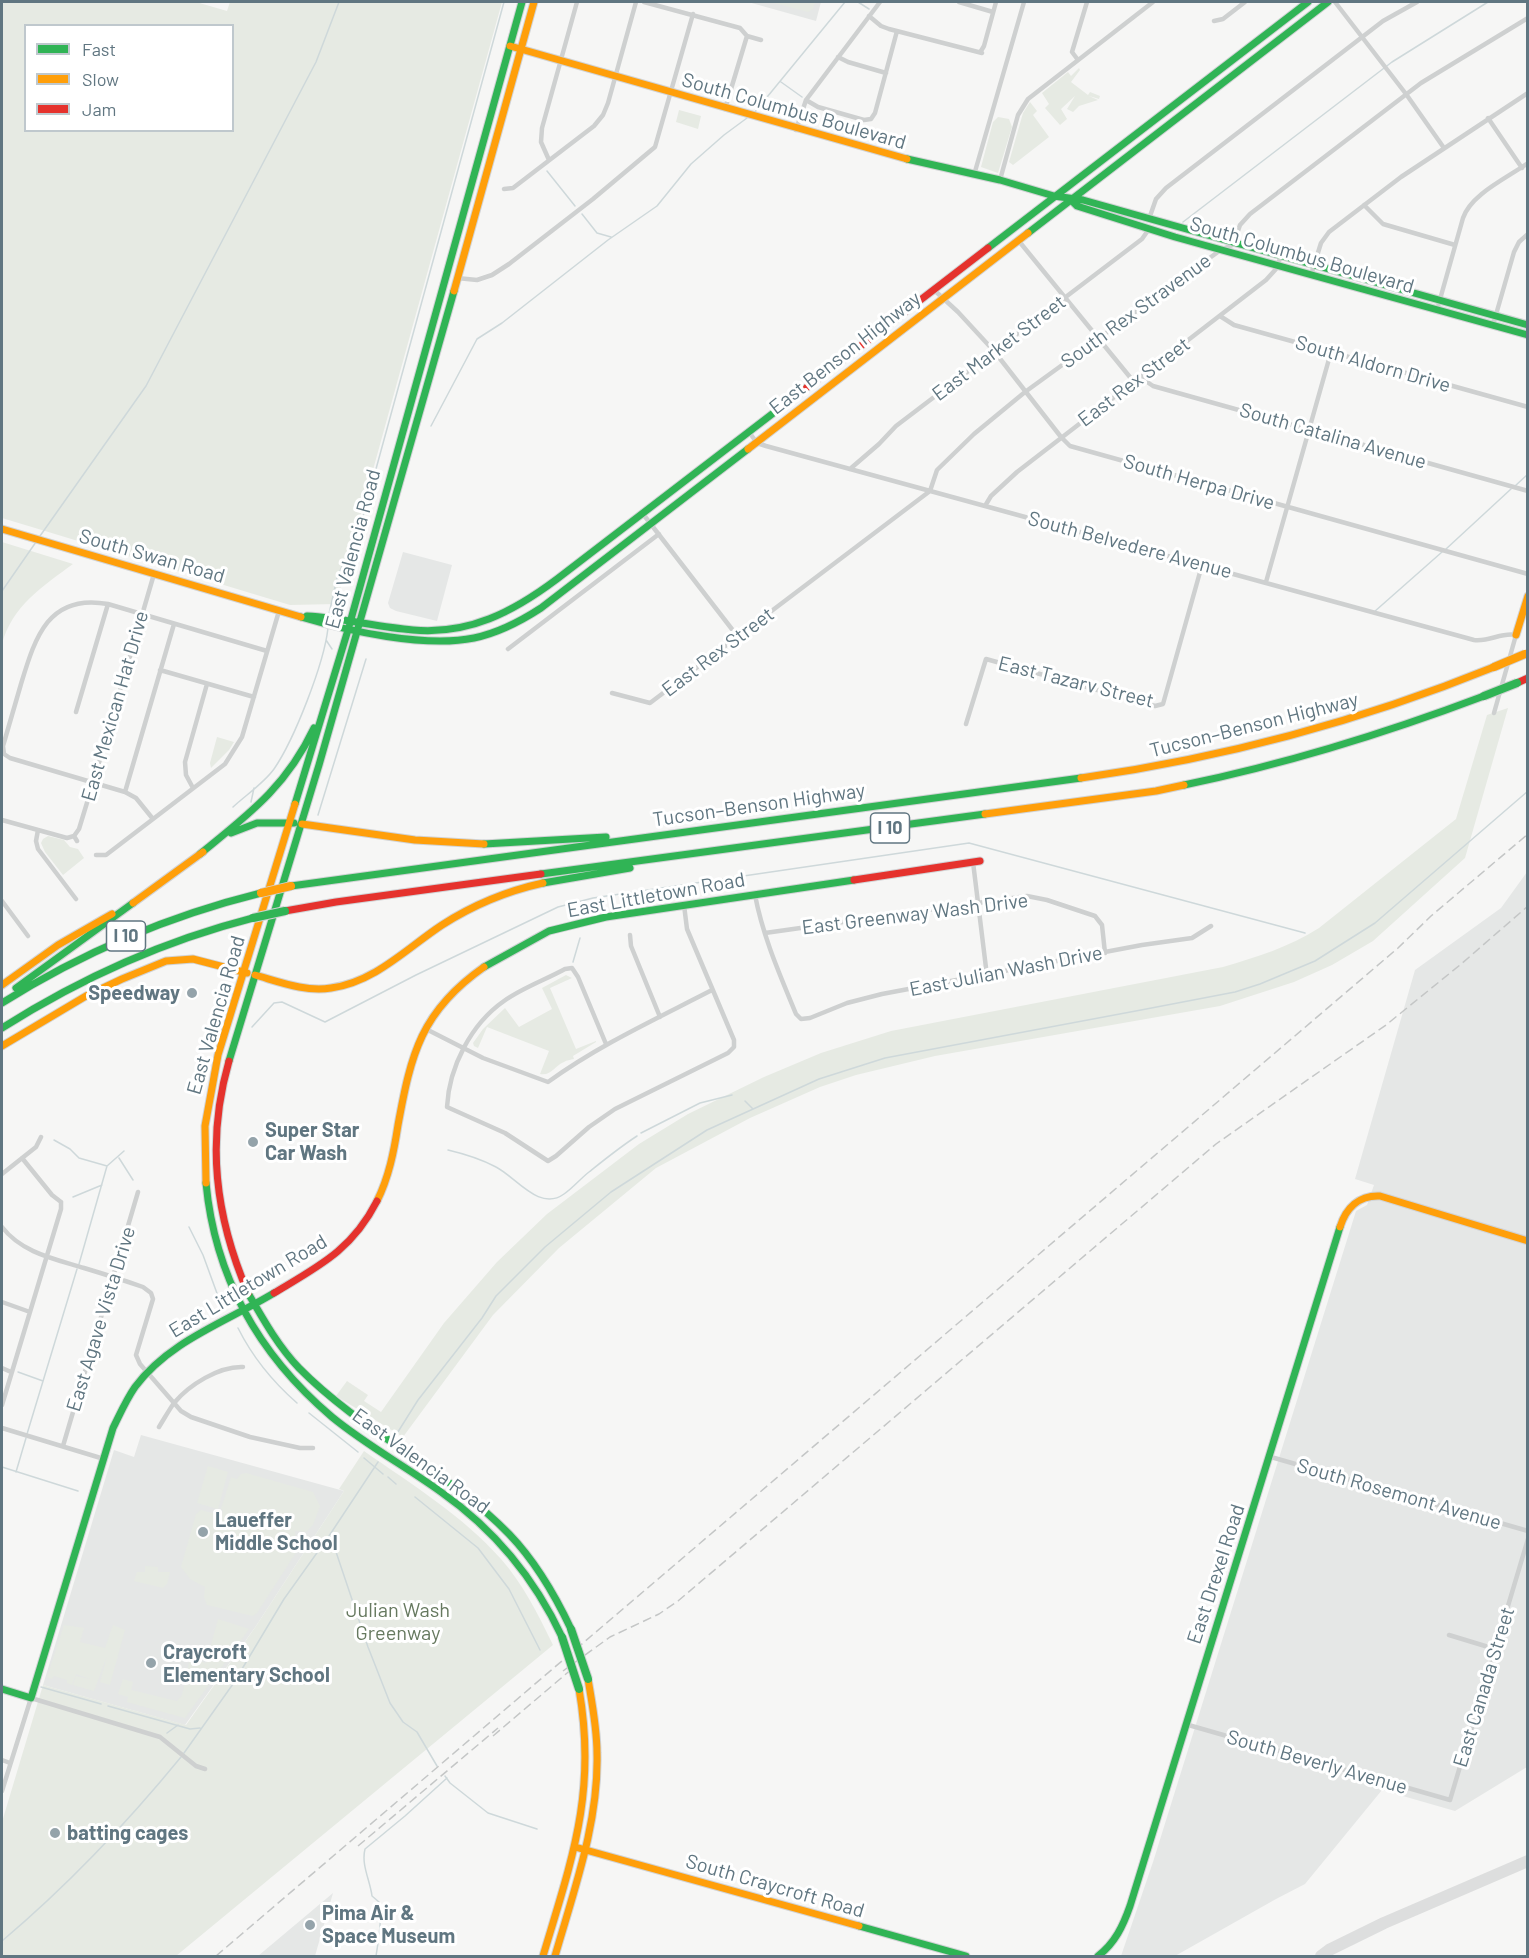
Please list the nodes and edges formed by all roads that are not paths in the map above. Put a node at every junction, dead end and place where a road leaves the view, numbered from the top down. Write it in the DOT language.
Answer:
graph roads {
  1 [pos="522,2"];
  2 [pos="534,2"];
  3 [pos="577,2"];
  4 [pos="636,2"];
  5 [pos="644,2"];
  6 [pos="880,2"];
  7 [pos="959,2"];
  8 [pos="996,2"];
  9 [pos="1024,2"];
  10 [pos="1087,2"];
  11 [pos="1153,2"];
  12 [pos="1245,2"];
  13 [pos="1308,2"];
  14 [pos="1328,2"];
  15 [pos="1335,2"];
  16 [pos="1417,2"];
  17 [pos="993,12"];
  18 [pos="693,14"];
  19 [pos="869,16"];
  20 [pos="1527,18"];
  21 [pos="1214,21"];
  22 [pos="897,31"];
  23 [pos="747,36"];
  24 [pos="1362,37"];
  25 [pos="761,40"];
  26 [pos="510,46"];
  27 [pos="521,50"];
  28 [pos="838,57"];
  29 [pos="1078,60"];
  30 [pos="560,62"];
  31 [pos="886,73"];
  32 [pos="616,77"];
  33 [pos="670,93"];
  34 [pos="1527,93"];
  35 [pos="1406,94"];
  36 [pos="806,100"];
  37 [pos="725,109"];
  38 [pos="1488,118"];
  39 [pos="796,129"];
  40 [pos="1444,148"];
  41 [pos="549,160"];
  42 [pos="1527,164"];
  43 [pos="1522,168"];
  44 [pos="974,175"];
  45 [pos="1000,180"];
  46 [pos="1172,183"];
  47 [pos="1175,188"];
  48 [pos="504,189"];
  49 [pos="1054,196"];
  50 [pos="1071,200"];
  51 [pos="1364,205"];
  52 [pos="1149,219"];
  53 [pos="1149,229"];
  54 [pos="1527,234"];
  55 [pos="1522,238"];
  56 [pos="1018,240"];
  57 [pos="1234,243"];
  58 [pos="1527,243"];
  59 [pos="1455,245"];
  60 [pos="1222,249"];
  61 [pos="507,256"];
  62 [pos="1281,256"];
  63 [pos="511,262"];
  64 [pos="1278,265"];
  65 [pos="1314,266"];
  66 [pos="1311,275"];
  67 [pos="457,278"];
  68 [pos="933,290"];
  69 [pos="1066,298"];
  70 [pos="942,299"];
  71 [pos="1439,301"];
  72 [pos="1437,310"];
  73 [pos="1220,316"];
  74 [pos="1495,316"];
  75 [pos="1493,325"];
  76 [pos="1527,326"];
  77 [pos="1527,335"];
  78 [pos="1098,339"];
  79 [pos="994,351"];
  80 [pos="1331,352"];
  81 [pos="1140,377"];
  82 [pos="1134,382"];
  83 [pos="1025,392"];
  84 [pos="1527,407"];
  85 [pos="1309,430"];
  86 [pos="749,432"];
  87 [pos="1061,437"];
  88 [pos="757,443"];
  89 [pos="849,469"];
  90 [pos="1527,490"];
  91 [pos="930,491"];
  92 [pos="985,506"];
  93 [pos="1287,507"];
  94 [pos="643,514"];
  95 [pos="651,524"];
  96 [pos="2,529"];
  97 [pos="659,534"];
  98 [pos="1202,565"];
  99 [pos="154,573"];
  100 [pos="1527,574"];
  101 [pos="1266,582"];
  102 [pos="1527,596"];
  103 [pos="108,604"];
  104 [pos="279,611"];
  105 [pos="142,615"];
  106 [pos="351,620"];
  107 [pos="329,621"];
  108 [pos="361,622"];
  109 [pos="174,624"];
  110 [pos="348,630"];
  111 [pos="358,632"];
  112 [pos="1516,635"];
  113 [pos="738,637"];
  114 [pos="508,650"];
  115 [pos="267,651"];
  116 [pos="1526,654"];
  117 [pos="160,670"];
  118 [pos="1527,678"];
  119 [pos="207,684"];
  120 [pos="612,693"];
  121 [pos="254,697"];
  122 [pos="327,697"];
  123 [pos="76,712"];
  124 [pos="1494,713"];
  125 [pos="966,724"];
  126 [pos="3,754"];
  127 [pos="93,783"];
  128 [pos="193,788"];
  129 [pos="125,792"];
  130 [pos="153,819"];
  131 [pos="2,820"];
  132 [pos="291,822"];
  133 [pos="302,824"];
  134 [pos="38,830"];
  135 [pos="680,833"];
  136 [pos="819,837"];
  137 [pos="200,854"];
  138 [pos="96,855"];
  139 [pos="976,862"];
  140 [pos="755,895"];
  141 [pos="76,899"];
  142 [pos="2,902"];
  143 [pos="978,902"];
  144 [pos="133,903"];
  145 [pos="684,905"];
  146 [pos="1211,926"];
  147 [pos="765,933"];
  148 [pos="630,934"];
  149 [pos="28,936"];
  150 [pos="1105,953"];
  151 [pos="245,972"];
  152 [pos="255,975"];
  153 [pos="987,976"];
  154 [pos="2,985"];
  155 [pos="712,990"];
  156 [pos="2,998"];
  157 [pos="2,1003"];
  158 [pos="660,1017"];
  159 [pos="2,1028"];
  160 [pos="426,1029"];
  161 [pos="606,1044"];
  162 [pos="2,1046"];
  163 [pos="464,1048"];
  164 [pos="41,1137"];
  165 [pos="22,1158"];
  166 [pos="2,1174"];
  167 [pos="138,1192"];
  168 [pos="2,1227"];
  169 [pos="1527,1241"];
  170 [pos="47,1258"];
  171 [pos="114,1278"];
  172 [pos="2,1302"];
  173 [pos="254,1305"];
  174 [pos="242,1311"];
  175 [pos="30,1312"];
  176 [pos="243,1367"];
  177 [pos="2,1368"];
  178 [pos="147,1371"];
  179 [pos="11,1372"];
  180 [pos="175,1402"];
  181 [pos="2,1405"];
  182 [pos="159,1426"];
  183 [pos="2,1428"];
  184 [pos="63,1446"];
  185 [pos="313,1448"];
  186 [pos="1271,1457"];
  187 [pos="104,1459"];
  188 [pos="1527,1531"];
  189 [pos="1527,1539"];
  190 [pos="1449,1635"];
  191 [pos="1495,1649"];
  192 [pos="2,1689"];
  193 [pos="31,1698"];
  194 [pos="1185,1724"];
  195 [pos="2,1760"];
  196 [pos="10,1763"];
  197 [pos="206,1769"];
  198 [pos="2,1791"];
  199 [pos="1450,1800"];
  200 [pos="575,1847"];
  201 [pos="585,1851"];
  202 [pos="543,1956"];
  203 [pos="555,1956"];
  204 [pos="966,1956"];
  205 [pos="1098,1956"];
  1 -- 26 [label="main road, East Valencia Road"];
  2 -- 27 [label="main road, East Valencia Road"];
  3 -- 30 [label="street"];
  4 -- 32 [label="street"];
  5 -- 18 [label="street"];
  6 -- 19 [label="street"];
  7 -- 17 [label="street"];
  8 -- 17 [label="street"];
  9 -- 44 [label="street"];
  10 -- 29 [label="street"];
  11 -- 29 [label="street"];
  12 -- 21 [label="street"];
  13 -- 49 [label="main road, East Benson Highway"];
  14 -- 50 [label="main road, East Benson Highway"];
  15 -- 24 [label="street"];
  16 -- 24 [label="street"];
  17 -- 22 [label="street"];
  18 -- 23 [label="street"];
  18 -- 33 [label="street"];
  19 -- 22 [label="street"];
  19 -- 28 [label="street"];
  20 -- 35 [label="street"];
  22 -- 31 [label="street"];
  23 -- 25 [label="street"];
  23 -- 37 [label="street"];
  24 -- 35 [label="street"];
  24 -- 46 [label="street"];
  26 -- 27 [label="main road, South Columbus Boulevard"];
  26 -- 106 [label="main road, East Valencia Road"];
  27 -- 30 [label="main road, South Columbus Boulevard"];
  27 -- 67 [label="main road, East Valencia Road"];
  28 -- 31 [label="street"];
  28 -- 36 [label="street"];
  29 -- 45 [label="street"];
  30 -- 32 [label="main road, South Columbus Boulevard"];
  30 -- 41 [label="street"];
  31 -- 36 [label="street"];
  32 -- 33 [label="main road, South Columbus Boulevard"];
  32 -- 41 [label="street"];
  33 -- 37 [label="main road, South Columbus Boulevard"];
  33 -- 63 [label="street"];
  34 -- 38 [label="street"];
  35 -- 40 [label="street"];
  35 -- 57 [label="street"];
  36 -- 39 [label="street"];
  37 -- 39 [label="main road, South Columbus Boulevard"];
  38 -- 40 [label="street"];
  38 -- 43 [label="street"];
  39 -- 44 [label="main road, South Columbus Boulevard"];
  40 -- 51 [label="street"];
  41 -- 48 [label="street"];
  42 -- 43 [label="street"];
  43 -- 59 [label="street"];
  44 -- 45 [label="main road, South Columbus Boulevard"];
  45 -- 49 [label="main road, South Columbus Boulevard"];
  46 -- 47 [label="street"];
  46 -- 52 [label="street"];
  49 -- 50 [label="main road, South Columbus Boulevard"];
  49 -- 68 [label="main road, East Benson Highway"];
  50 -- 52 [label="main road, South Columbus Boulevard"];
  50 -- 53 [label="main road, South Columbus Boulevard"];
  50 -- 56 [label="main road, East Benson Highway"];
  51 -- 59 [label="street"];
  51 -- 65 [label="street"];
  52 -- 57 [label="main road, South Columbus Boulevard"];
  53 -- 60 [label="main road, South Columbus Boulevard"];
  53 -- 69 [label="street, East Market Street"];
  54 -- 55 [label="street"];
  55 -- 58 [label="street"];
  55 -- 74 [label="street"];
  56 -- 69 [label="street"];
  56 -- 70 [label="main road, East Benson Highway"];
  57 -- 60 [label="street, South Rex Stravenue"];
  57 -- 62 [label="main road, South Columbus Boulevard"];
  59 -- 71 [label="street"];
  60 -- 64 [label="main road, South Columbus Boulevard"];
  60 -- 78 [label="street, South Rex Stravenue"];
  61 -- 63 [label="street"];
  62 -- 64 [label="street, East Rex Street"];
  62 -- 65 [label="main road, South Columbus Boulevard"];
  63 -- 67 [label="street"];
  64 -- 66 [label="main road, South Columbus Boulevard"];
  64 -- 73 [label="street, East Rex Street"];
  65 -- 66 [label="street"];
  65 -- 71 [label="main road, South Columbus Boulevard"];
  66 -- 72 [label="main road, South Columbus Boulevard"];
  67 -- 108 [label="main road, East Valencia Road"];
  68 -- 70 [label="street, South Herpa Drive"];
  68 -- 86 [label="main road, East Benson Highway"];
  69 -- 78 [label="street"];
  69 -- 79 [label="street, East Market Street"];
  70 -- 79 [label="street, South Herpa Drive"];
  70 -- 88 [label="main road, East Benson Highway"];
  71 -- 72 [label="street"];
  71 -- 74 [label="main road, South Columbus Boulevard"];
  72 -- 75 [label="main road, South Columbus Boulevard"];
  73 -- 80 [label="street, South Aldorn Drive"];
  73 -- 81 [label="street, East Rex Street"];
  74 -- 75 [label="street"];
  74 -- 76 [label="main road, South Columbus Boulevard"];
  75 -- 77 [label="main road, South Columbus Boulevard"];
  78 -- 82 [label="street"];
  78 -- 83 [label="street, South Rex Stravenue"];
  79 -- 83 [label="street, South Herpa Drive"];
  79 -- 89 [label="street, East Market Street"];
  80 -- 84 [label="street, South Aldorn Drive"];
  80 -- 85 [label="street"];
  81 -- 82 [label="street, East Rex Street"];
  81 -- 85 [label="street, South Catalina Avenue"];
  82 -- 87 [label="street, East Rex Street"];
  83 -- 87 [label="street, South Herpa Drive"];
  83 -- 91 [label="street, South Rex Stravenue"];
  85 -- 90 [label="street, South Catalina Avenue"];
  85 -- 93 [label="street"];
  86 -- 88 [label="street"];
  86 -- 94 [label="main road, East Benson Highway"];
  87 -- 92 [label="street, East Rex Street"];
  87 -- 93 [label="street, South Herpa Drive"];
  88 -- 89 [label="street, South Belvedere Avenue"];
  88 -- 95 [label="main road, East Benson Highway"];
  89 -- 91 [label="street, South Belvedere Avenue"];
  91 -- 92 [label="street, South Belvedere Avenue"];
  91 -- 113 [label="street, East Rex Street"];
  92 -- 98 [label="street, South Belvedere Avenue"];
  93 -- 100 [label="street, South Herpa Drive"];
  93 -- 101 [label="street"];
  94 -- 95 [label="street"];
  94 -- 108 [label="main road, East Benson Highway"];
  95 -- 97 [label="street"];
  95 -- 111 [label="main road, East Benson Highway"];
  96 -- 99 [label="main road, South Swan Road"];
  97 -- 113 [label="street"];
  97 -- 114 [label="street"];
  98 -- 101 [label="street, South Belvedere Avenue"];
  98 -- 125 [label="street, East Tazarv Street"];
  99 -- 104 [label="main road, South Swan Road"];
  99 -- 105 [label="street, East Mexican Hat Drive"];
  101 -- 112 [label="street, South Belvedere Avenue"];
  102 -- 112 [label="main road"];
  103 -- 105 [label="street"];
  103 -- 123 [label="street"];
  103 -- 126 [label="street"];
  104 -- 107 [label="main road, South Swan Road"];
  104 -- 115 [label="street"];
  105 -- 109 [label="street"];
  105 -- 127 [label="street, East Mexican Hat Drive"];
  106 -- 107 [label="main road, South Swan Road"];
  106 -- 108 [label="main road, East Benson Highway"];
  106 -- 110 [label="main road, East Valencia Road"];
  107 -- 110 [label="main road, South Swan Road"];
  108 -- 111 [label="main road, East Valencia Road"];
  109 -- 115 [label="street"];
  109 -- 117 [label="street"];
  110 -- 111 [label="main road, East Benson Highway"];
  110 -- 122 [label="main road, East Valencia Road"];
  111 -- 133 [label="main road, East Valencia Road"];
  112 -- 124 [label="street"];
  113 -- 120 [label="street, East Rex Street"];
  115 -- 121 [label="street"];
  116 -- 135 [label="main road, Tucson–Benson Highway / I 10, bridge"];
  117 -- 119 [label="street"];
  117 -- 129 [label="street"];
  118 -- 136 [label="main road, Tucson–Benson Highway / I 10, bridge"];
  119 -- 121 [label="street"];
  119 -- 128 [label="street"];
  121 -- 128 [label="street"];
  122 -- 132 [label="main road, East Valencia Road"];
  122 -- 137 [label="main road"];
  126 -- 127 [label="street"];
  127 -- 129 [label="street"];
  127 -- 134 [label="street, East Mexican Hat Drive"];
  128 -- 130 [label="street"];
  129 -- 130 [label="street"];
  130 -- 138 [label="street"];
  131 -- 134 [label="street"];
  132 -- 133 [label="main road"];
  132 -- 137 [label="main road"];
  132 -- 151 [label="main road, East Valencia Road"];
  133 -- 135 [label="main road"];
  133 -- 152 [label="main road, East Valencia Road"];
  134 -- 141 [label="street"];
  135 -- 157 [label="main road, Tucson–Benson Highway / I 10, bridge"];
  136 -- 152 [label="main road"];
  136 -- 159 [label="main road, Tucson–Benson Highway / I 10, bridge"];
  137 -- 144 [label="main road"];
  139 -- 140 [label="main road, East Littletown Road"];
  139 -- 143 [label="street"];
  140 -- 145 [label="main road, East Littletown Road"];
  140 -- 147 [label="street"];
  142 -- 149 [label="street"];
  143 -- 147 [label="street, East Greenway Wash Drive"];
  143 -- 150 [label="street, East Greenway Wash Drive"];
  143 -- 153 [label="street"];
  144 -- 154 [label="main road"];
  144 -- 156 [label="main road"];
  145 -- 155 [label="street"];
  145 -- 160 [label="main road, East Littletown Road"];
  146 -- 150 [label="street, East Julian Wash Drive"];
  147 -- 153 [label="street, East Julian Wash Drive"];
  148 -- 158 [label="street"];
  150 -- 153 [label="street, East Julian Wash Drive"];
  151 -- 152 [label="main road"];
  151 -- 162 [label="main road"];
  151 -- 174 [label="main road, East Valencia Road"];
  152 -- 173 [label="main road, East Valencia Road"];
  155 -- 158 [label="street"];
  155 -- 163 [label="street"];
  158 -- 161 [label="street"];
  160 -- 163 [label="street"];
  160 -- 173 [label="main road, East Littletown Road"];
  161 -- 163 [label="street"];
  161 -- 163 [label="street"];
  164 -- 165 [label="street"];
  165 -- 166 [label="street"];
  165 -- 170 [label="street"];
  167 -- 171 [label="street, East Agave Vista Drive"];
  168 -- 170 [label="street"];
  169 -- 186 [label="main road, East Drexel Road"];
  170 -- 171 [label="street"];
  170 -- 175 [label="street"];
  171 -- 178 [label="street"];
  171 -- 184 [label="street, East Agave Vista Drive"];
  172 -- 175 [label="street"];
  173 -- 174 [label="main road, East Littletown Road"];
  173 -- 201 [label="main road, East Valencia Road, bridge"];
  174 -- 178 [label="main road, East Littletown Road"];
  174 -- 200 [label="main road, East Valencia Road, bridge"];
  175 -- 179 [label="street"];
  176 -- 180 [label="street"];
  177 -- 179 [label="street"];
  178 -- 180 [label="street"];
  178 -- 187 [label="main road, East Littletown Road"];
  179 -- 181 [label="street"];
  180 -- 182 [label="street"];
  180 -- 185 [label="street"];
  183 -- 184 [label="street"];
  184 -- 187 [label="street"];
  186 -- 188 [label="street, South Rosemont Avenue"];
  186 -- 194 [label="main road, East Drexel Road"];
  187 -- 193 [label="main road, East Littletown Road"];
  189 -- 191 [label="street, East Canada Street"];
  190 -- 191 [label="street"];
  191 -- 199 [label="street, East Canada Street"];
  192 -- 193 [label="main road"];
  193 -- 196 [label="street, East Littletown Road"];
  193 -- 197 [label="street"];
  194 -- 199 [label="street, South Beverly Avenue"];
  194 -- 205 [label="main road, East Drexel Road"];
  195 -- 196 [label="street"];
  196 -- 198 [label="street, East Littletown Road"];
  200 -- 201 [label="main road, South Craycroft Road"];
  200 -- 202 [label="main road, East Valencia Road"];
  201 -- 203 [label="main road, East Valencia Road"];
  201 -- 204 [label="main road, South Craycroft Road"];
}
